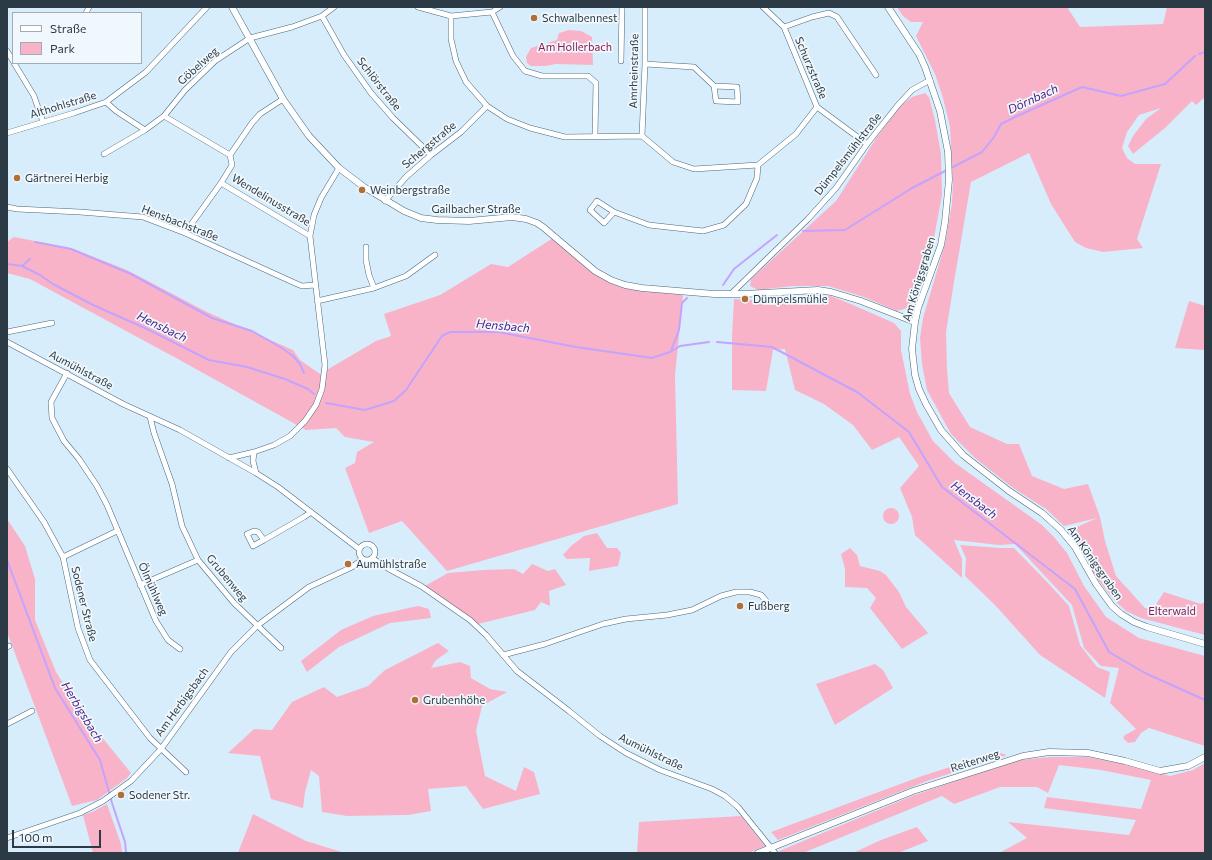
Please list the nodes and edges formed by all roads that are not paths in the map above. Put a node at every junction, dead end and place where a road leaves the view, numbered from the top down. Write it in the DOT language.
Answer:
graph roads {
  1 [pos="207,7"];
  2 [pos="232,7"];
  3 [pos="334,7"];
  4 [pos="418,7"];
  5 [pos="500,7"];
  6 [pos="622,7"];
  7 [pos="645,7"];
  8 [pos="763,7"];
  9 [pos="888,7"];
  10 [pos="492,12"];
  11 [pos="322,16"];
  12 [pos="451,16"];
  13 [pos="784,27"];
  14 [pos="250,38"];
  15 [pos="621,61"];
  16 [pos="15,64"];
  17 [pos="645,64"];
  18 [pos="876,75"];
  19 [pos="930,80"];
  20 [pos="714,86"];
  21 [pos="283,99"];
  22 [pos="106,102"];
  23 [pos="487,106"];
  24 [pos="817,107"];
  25 [pos="164,116"];
  26 [pos="43,122"];
  27 [pos="145,130"];
  28 [pos="7,133"];
  29 [pos="595,136"];
  30 [pos="642,136"];
  31 [pos="867,144"];
  32 [pos="104,154"];
  33 [pos="230,155"];
  34 [pos="431,155"];
  35 [pos="758,165"];
  36 [pos="339,168"];
  37 [pos="221,182"];
  38 [pos="385,201"];
  39 [pos="7,207"];
  40 [pos="614,212"];
  41 [pos="186,233"];
  42 [pos="310,236"];
  43 [pos="366,247"];
  44 [pos="435,255"];
  45 [pos="315,285"];
  46 [pos="374,288"];
  47 [pos="732,293"];
  48 [pos="318,301"];
  49 [pos="915,322"];
  50 [pos="52,323"];
  51 [pos="7,332"];
  52 [pos="7,343"];
  53 [pos="67,373"];
  54 [pos="150,417"];
  55 [pos="254,452"];
  56 [pos="229,458"];
  57 [pos="7,469"];
  58 [pos="256,473"];
  59 [pos="311,512"];
  60 [pos="117,531"];
  61 [pos="264,540"];
  62 [pos="359,549"];
  63 [pos="63,557"];
  64 [pos="372,558"];
  65 [pos="363,559"];
  66 [pos="198,560"];
  67 [pos="140,585"];
  68 [pos="768,603"];
  69 [pos="258,625"];
  70 [pos="1205,644"];
  71 [pos="281,648"];
  72 [pos="180,649"];
  73 [pos="503,655"];
  74 [pos="32,711"];
  75 [pos="7,724"];
  76 [pos="161,749"];
  77 [pos="1205,757"];
  78 [pos="186,772"];
  79 [pos="7,838"];
  80 [pos="773,850"];
  81 [pos="758,853"];
  1 -- 22 [label="street, Althohlstraße"];
  2 -- 14 [label="street, Gailbacher Straße"];
  3 -- 11 [label="street, Göbelweg"];
  4 -- 12 [label="street"];
  5 -- 10 [label="street"];
  6 -- 15 [label="street"];
  7 -- 17 [label="street, Amrheinstraße"];
  8 -- 13 [label="street, Schurzstraße"];
  9 -- 19 [label="street, Am Königsgraben"];
  10 -- 12 [label="street"];
  10 -- 29 [label="street"];
  11 -- 14 [label="street, Göbelweg"];
  11 -- 34 [label="street, Schlörstraße"];
  12 -- 23 [label="street"];
  13 -- 18 [label="street"];
  13 -- 24 [label="street, Schurzstraße"];
  14 -- 21 [label="street, Gailbacher Straße"];
  14 -- 25 [label="street, Göbelweg"];
  16 -- 26 [label="street"];
  17 -- 20 [label="street"];
  17 -- 30 [label="street, Amrheinstraße"];
  19 -- 31 [label="street, Dümpelsmühlstraße"];
  19 -- 49 [label="street, Am Königsgraben"];
  20 -- 20 [label="street"];
  21 -- 33 [label="street"];
  21 -- 36 [label="street, Gailbacher Straße"];
  22 -- 26 [label="street, Althohlstraße"];
  22 -- 27 [label="street"];
  23 -- 29 [label="street"];
  23 -- 34 [label="street, Schergstraße"];
  24 -- 31 [label="street, Schurzstraße"];
  24 -- 35 [label="street"];
  25 -- 27 [label="street"];
  25 -- 33 [label="street"];
  26 -- 28 [label="street, Althohlstraße"];
  27 -- 32 [label="street"];
  29 -- 30 [label="street"];
  30 -- 35 [label="street"];
  31 -- 47 [label="street, Dümpelsmühlstraße"];
  33 -- 37 [label="street"];
  34 -- 38 [label="street, Schergstraße"];
  35 -- 40 [label="street"];
  36 -- 38 [label="street, Gailbacher Straße"];
  36 -- 42 [label="street"];
  37 -- 41 [label="street"];
  37 -- 42 [label="street, Wendelinusstraße"];
  38 -- 47 [label="street, Gailbacher Straße"];
  39 -- 41 [label="street, Hensbachstraße"];
  40 -- 40 [label="street"];
  41 -- 45 [label="street, Hensbachstraße"];
  42 -- 45 [label="street"];
  43 -- 46 [label="street"];
  44 -- 46 [label="street"];
  45 -- 48 [label="street"];
  46 -- 48 [label="street"];
  47 -- 49 [label="street, Gailbacher Straße"];
  48 -- 55 [label="street"];
  49 -- 70 [label="street, Am Königsgraben"];
  50 -- 51 [label="street"];
  52 -- 53 [label="street, Aumühlstraße"];
  53 -- 54 [label="street, Aumühlstraße"];
  53 -- 60 [label="street, Ölmühlweg"];
  54 -- 56 [label="street, Aumühlstraße"];
  54 -- 66 [label="street, Grubenweg"];
  55 -- 56 [label="street"];
  55 -- 58 [label="street"];
  56 -- 58 [label="street, Aumühlstraße"];
  57 -- 63 [label="street, Sodener Straße"];
  58 -- 59 [label="street, Aumühlstraße"];
  59 -- 61 [label="street"];
  59 -- 62 [label="street, Aumühlstraße"];
  60 -- 63 [label="street"];
  60 -- 67 [label="street, Ölmühlweg"];
  62 -- 64 [label="street"];
  62 -- 65 [label="street"];
  63 -- 76 [label="street, Sodener Straße"];
  64 -- 65 [label="street"];
  64 -- 73 [label="street, Aumühlstraße"];
  65 -- 69 [label="street, Am Herbigsbach"];
  66 -- 67 [label="street"];
  66 -- 69 [label="street, Grubenweg"];
  67 -- 72 [label="street, Ölmühlweg"];
  68 -- 73 [label="street"];
  69 -- 71 [label="street, Grubenweg"];
  69 -- 76 [label="street, Am Herbigsbach"];
  73 -- 80 [label="street, Aumühlstraße"];
  74 -- 75 [label="street"];
  76 -- 78 [label="street, Sodener Straße"];
  76 -- 79 [label="street, Am Herbigsbach"];
  77 -- 80 [label="street, Reiterweg"];
  80 -- 81 [label="street, Reiterweg"];
}
